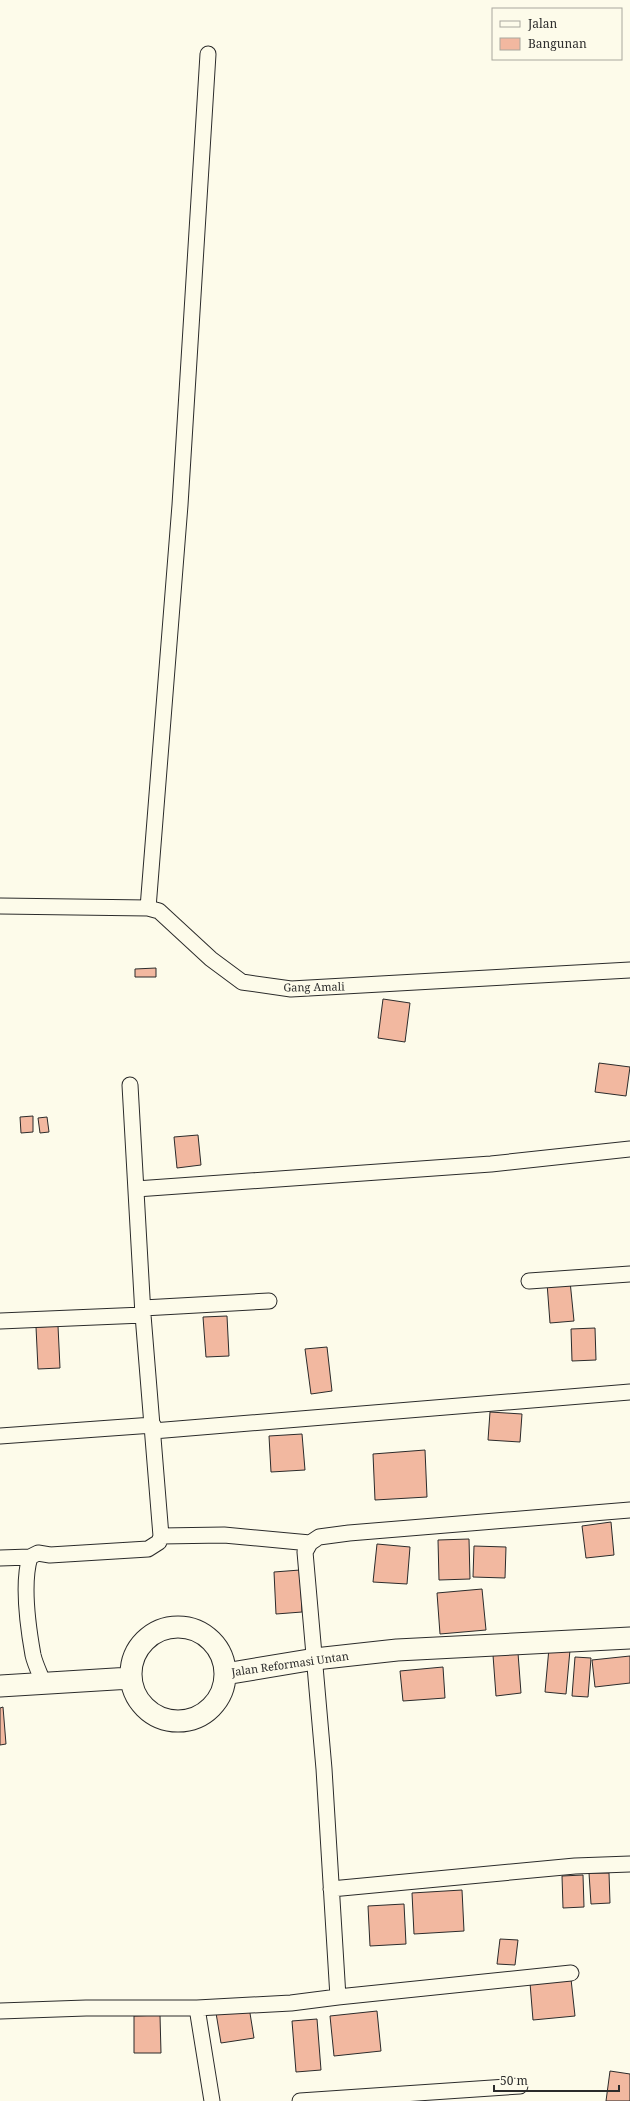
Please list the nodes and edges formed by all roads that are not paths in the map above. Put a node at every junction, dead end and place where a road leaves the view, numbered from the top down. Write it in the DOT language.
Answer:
graph roads {
  1 [pos="208,54"];
  2 [pos="0,906"];
  3 [pos="148,908"];
  4 [pos="630,970"];
  5 [pos="130,1085"];
  6 [pos="630,1149"];
  7 [pos="136,1189"];
  8 [pos="630,1274"];
  9 [pos="529,1281"];
  10 [pos="269,1301"];
  11 [pos="143,1312"];
  12 [pos="0,1321"];
  13 [pos="630,1392"];
  14 [pos="153,1428"];
  15 [pos="0,1436"];
  16 [pos="630,1510"];
  17 [pos="161,1536"];
  18 [pos="310,1543"];
  19 [pos="30,1557"];
  20 [pos="0,1558"];
  21 [pos="630,1638"];
  22 [pos="315,1659"];
  23 [pos="225,1674"];
  24 [pos="131,1678"];
  25 [pos="44,1684"];
  26 [pos="0,1686"];
  27 [pos="630,1864"];
  28 [pos="331,1889"];
  29 [pos="572,1973"];
  30 [pos="338,1997"];
  31 [pos="197,2008"];
  32 [pos="0,2011"];
  33 [pos="520,2086"];
  34 [pos="212,2101"];
  35 [pos="300,2101"];
  1 -- 3 [label="street"];
  2 -- 3 [label="street, Gang Amali"];
  3 -- 4 [label="street, Gang Amali"];
  5 -- 7 [label="street"];
  6 -- 7 [label="street"];
  7 -- 11 [label="street"];
  8 -- 9 [label="street"];
  10 -- 11 [label="street"];
  11 -- 12 [label="street"];
  11 -- 14 [label="street"];
  13 -- 14 [label="street"];
  14 -- 15 [label="street"];
  14 -- 17 [label="street"];
  16 -- 18 [label="street"];
  17 -- 18 [label="street"];
  17 -- 19 [label="street"];
  18 -- 22 [label="street"];
  19 -- 20 [label="street"];
  19 -- 25 [label="street"];
  21 -- 22 [label="street, Jalan Reformasi Untan"];
  22 -- 23 [label="street, Jalan Reformasi Untan"];
  22 -- 28 [label="street"];
  23 -- 24 [label="street, Jalan Reformasi Untan"];
  23 -- 24 [label="street"];
  24 -- 25 [label="street"];
  25 -- 26 [label="street"];
  27 -- 28 [label="street"];
  28 -- 30 [label="street"];
  29 -- 30 [label="street"];
  30 -- 31 [label="street"];
  31 -- 32 [label="street"];
  31 -- 34 [label="street"];
  33 -- 35 [label="street"];
}
